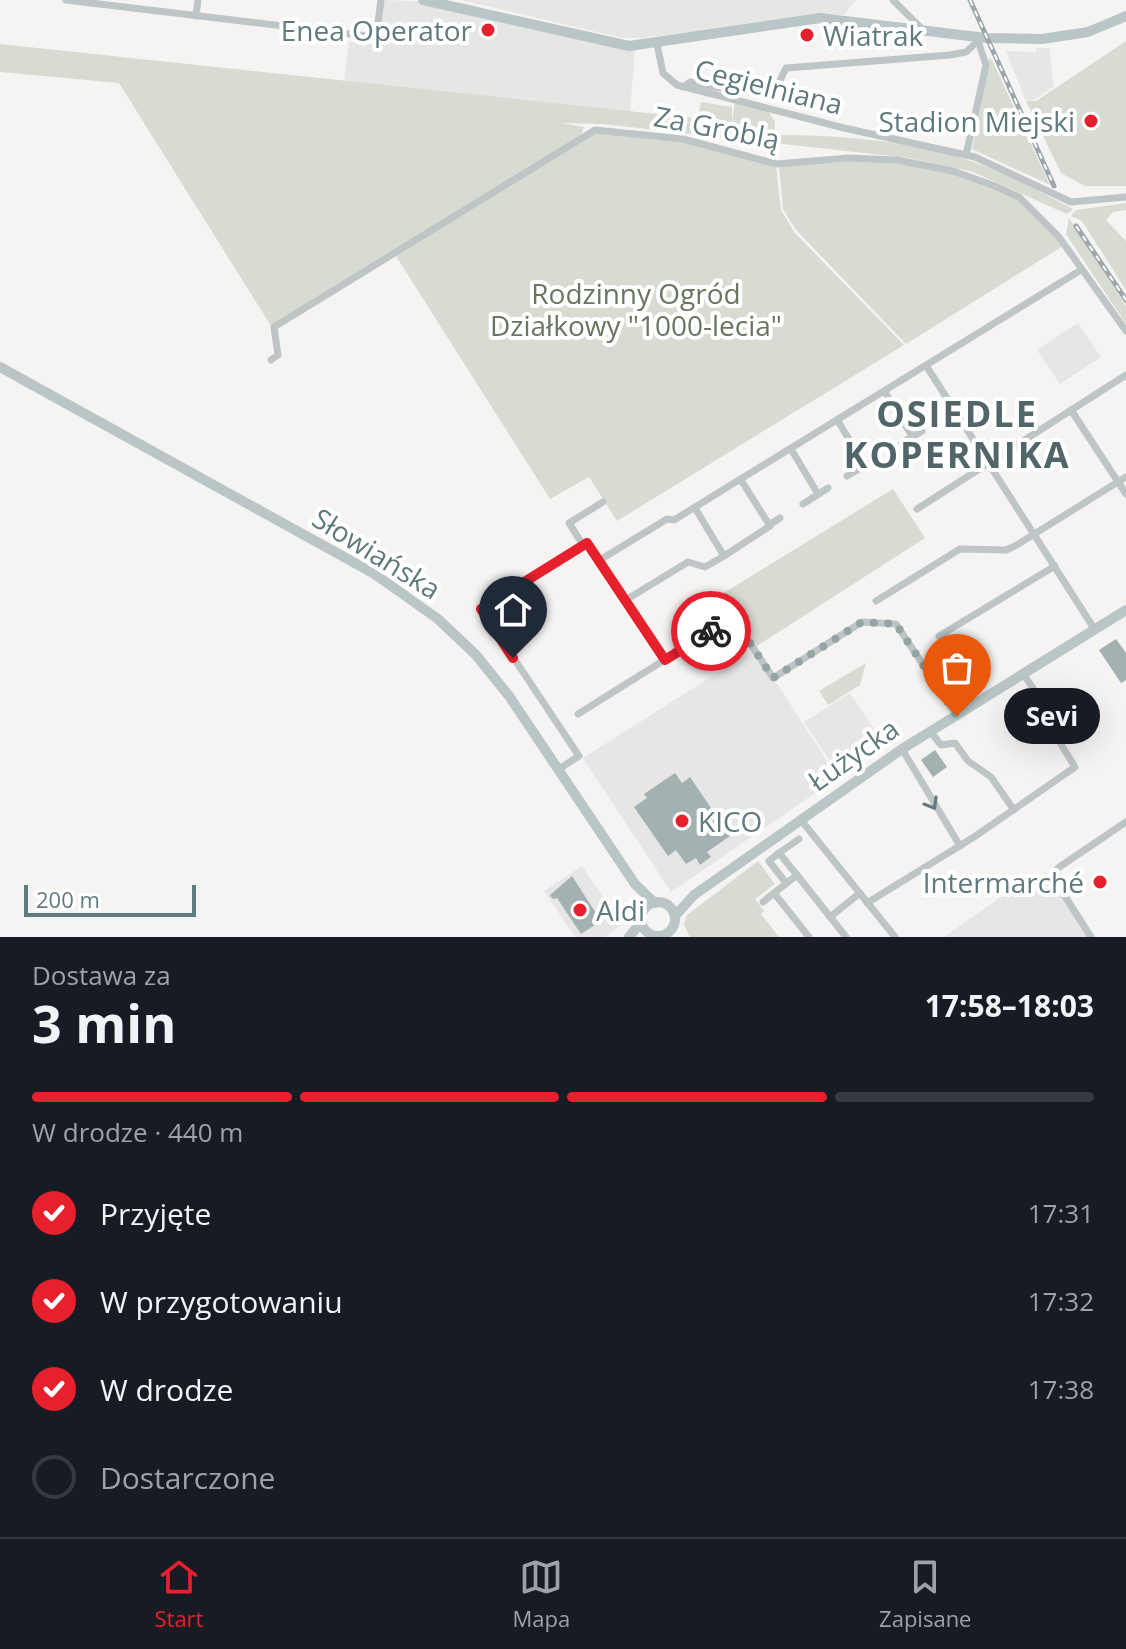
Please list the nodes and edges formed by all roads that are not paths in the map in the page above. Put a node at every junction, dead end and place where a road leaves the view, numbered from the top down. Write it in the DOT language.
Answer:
graph roads {
  1 [pos="66,0"];
  2 [pos="198,0"];
  3 [pos="381,0"];
  4 [pos="423,0"];
  5 [pos="893,0"];
  6 [pos="196,16"];
  7 [pos="1126,16"];
  8 [pos="922,29"];
  9 [pos="977,39"];
  10 [pos="657,44"];
  11 [pos="683,87"];
  12 [pos="966,155"];
  13 [pos="1126,197"];
  14 [pos="1081,270"];
  15 [pos="1126,331"];
  16 [pos="271,360"];
  17 [pos="0,367"];
  18 [pos="927,367"];
  19 [pos="1126,375"];
  20 [pos="885,392"];
  21 [pos="1071,410"];
  22 [pos="838,421"];
  23 [pos="922,431"];
  24 [pos="912,436"];
  25 [pos="902,443"];
  26 [pos="791,449"];
  27 [pos="873,461"];
  28 [pos="990,462"];
  29 [pos="865,466"];
  30 [pos="847,476"];
  31 [pos="741,480"];
  32 [pos="1122,480"];
  33 [pos="828,488"];
  34 [pos="818,494"];
  35 [pos="1126,494"];
  36 [pos="603,502"];
  37 [pos="803,504"];
  38 [pos="695,508"];
  39 [pos="917,509"];
  40 [pos="780,518"];
  41 [pos="769,525"];
  42 [pos="1035,534"];
  43 [pos="583,545"];
  44 [pos="724,556"];
  45 [pos="603,558"];
  46 [pos="1055,566"];
  47 [pos="629,598"];
  48 [pos="876,601"];
  49 [pos="1126,610"];
  50 [pos="1095,630"];
  51 [pos="939,636"];
  52 [pos="665,660"];
  53 [pos="971,660"];
  54 [pos="1024,675"];
  55 [pos="935,681"];
  56 [pos="578,714"];
  57 [pos="957,716"];
  58 [pos="930,731"];
  59 [pos="904,754"];
  60 [pos="559,769"];
  61 [pos="1014,810"];
  62 [pos="801,820"];
  63 [pos="1126,822"];
  64 [pos="799,839"];
  65 [pos="960,846"];
  66 [pos="779,853"];
  67 [pos="797,875"];
  68 [pos="786,883"];
  69 [pos="774,893"];
  70 [pos="860,893"];
  71 [pos="694,895"];
  72 [pos="763,902"];
  73 [pos="867,903"];
  74 [pos="652,910"];
  75 [pos="830,917"];
  76 [pos="675,927"];
  77 [pos="653,936"];
  78 [pos="629,937"];
  79 [pos="809,937"];
  80 [pos="846,937"];
  81 [pos="895,937"];
  82 [pos="1091,937"];
  1 -- 6 [label="street"];
  2 -- 6 [label="street"];
  3 -- 6 [label="street"];
  4 -- 10 [label="street"];
  5 -- 8 [label="street"];
  7 -- 9 [label="street"];
  8 -- 9 [label="street"];
  8 -- 10 [label="street"];
  9 -- 11 [label="street"];
  9 -- 12 [label="street"];
  10 -- 11 [label="street, Cegielniana"];
  11 -- 12 [label="street, Cegielniana"];
  12 -- 13 [label="street, Cegielniana"];
  14 -- 15 [label="street, Za Groblą"];
  14 -- 16 [label="street, Za Groblą"];
  14 -- 18 [label="street"];
  17 -- 60 [label="street, Słowiańska"];
  18 -- 20 [label="street"];
  18 -- 28 [label="street"];
  19 -- 21 [label="street"];
  20 -- 22 [label="street"];
  20 -- 24 [label="street"];
  21 -- 28 [label="street"];
  21 -- 32 [label="street"];
  22 -- 26 [label="street"];
  22 -- 29 [label="street"];
  23 -- 24 [label="street"];
  24 -- 25 [label="street"];
  26 -- 31 [label="street"];
  26 -- 34 [label="street"];
  27 -- 29 [label="street"];
  28 -- 39 [label="street"];
  28 -- 42 [label="street"];
  29 -- 30 [label="street"];
  31 -- 38 [label="street"];
  31 -- 41 [label="street"];
  32 -- 35 [label="street"];
  32 -- 42 [label="street"];
  33 -- 34 [label="street"];
  34 -- 37 [label="street"];
  36 -- 43 [label="street"];
  38 -- 44 [label="street"];
  38 -- 45 [label="street"];
  40 -- 41 [label="street"];
  41 -- 44 [label="street"];
  42 -- 46 [label="street"];
  42 -- 48 [label="street"];
  43 -- 52 [label="street"];
  43 -- 60 [label="street"];
  44 -- 47 [label="street"];
  46 -- 50 [label="street"];
  46 -- 51 [label="street"];
  49 -- 50 [label="street, Łużycka"];
  50 -- 54 [label="street, Łużycka"];
  52 -- 55 [label="street"];
  52 -- 56 [label="street"];
  53 -- 55 [label="street"];
  54 -- 57 [label="street, Łużycka"];
  54 -- 61 [label="street"];
  55 -- 57 [label="street"];
  57 -- 58 [label="street, Łużycka"];
  58 -- 59 [label="street, Łużycka"];
  58 -- 61 [label="street"];
  59 -- 62 [label="street, Łużycka"];
  59 -- 65 [label="street, one-way"];
  60 -- 74 [label="street, Słowiańska"];
  61 -- 65 [label="street"];
  62 -- 70 [label="street"];
  62 -- 71 [label="street, Łużycka"];
  63 -- 82 [label="street"];
  64 -- 66 [label="street"];
  65 -- 73 [label="street"];
  66 -- 67 [label="street"];
  66 -- 68 [label="street"];
  67 -- 68 [label="street"];
  67 -- 75 [label="street"];
  68 -- 69 [label="street"];
  69 -- 72 [label="street"];
  69 -- 79 [label="street"];
  70 -- 73 [label="street"];
  70 -- 75 [label="street"];
  71 -- 74 [label="street, Łużycka"];
  71 -- 76 [label="street, Łużycka"];
  73 -- 81 [label="street"];
  74 -- 76 [label="street"];
  74 -- 77 [label="street"];
  74 -- 78 [label="street"];
  75 -- 80 [label="street"];
  76 -- 77 [label="street, Łużycka"];
}
